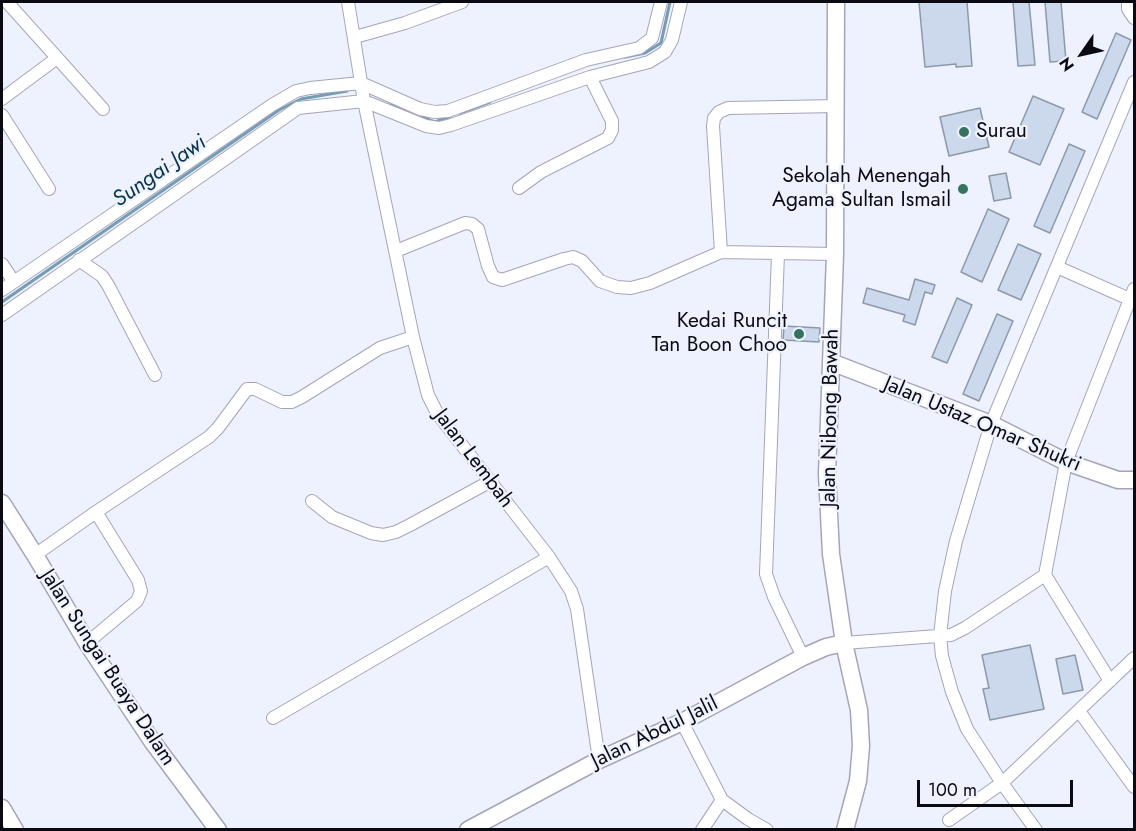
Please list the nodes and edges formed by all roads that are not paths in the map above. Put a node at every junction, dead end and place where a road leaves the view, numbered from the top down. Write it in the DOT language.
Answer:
graph roads {
  1 [pos="7,2"];
  2 [pos="348,2"];
  3 [pos="462,2"];
  4 [pos="661,2"];
  5 [pos="681,2"];
  6 [pos="836,2"];
  7 [pos="1128,2"];
  8 [pos="1134,18"];
  9 [pos="355,37"];
  10 [pos="57,58"];
  11 [pos="590,77"];
  12 [pos="1134,82"];
  13 [pos="361,83"];
  14 [pos="2,99"];
  15 [pos="364,101"];
  16 [pos="837,106"];
  17 [pos="103,109"];
  18 [pos="2,115"];
  19 [pos="519,188"];
  20 [pos="49,189"];
  21 [pos="396,251"];
  22 [pos="721,252"];
  23 [pos="778,254"];
  24 [pos="836,254"];
  25 [pos="79,260"];
  26 [pos="2,264"];
  27 [pos="1057,267"];
  28 [pos="14,282"];
  29 [pos="2,290"];
  30 [pos="1133,296"];
  31 [pos="2,315"];
  32 [pos="413,337"];
  33 [pos="831,363"];
  34 [pos="155,375"];
  35 [pos="991,424"];
  36 [pos="1066,462"];
  37 [pos="1134,480"];
  38 [pos="489,482"];
  39 [pos="312,501"];
  40 [pos="2,504"];
  41 [pos="96,512"];
  42 [pos="35,555"];
  43 [pos="549,557"];
  44 [pos="1045,575"];
  45 [pos="940,636"];
  46 [pos="844,643"];
  47 [pos="87,644"];
  48 [pos="803,657"];
  49 [pos="1134,658"];
  50 [pos="1110,681"];
  51 [pos="1079,711"];
  52 [pos="273,718"];
  53 [pos="681,722"];
  54 [pos="599,760"];
  55 [pos="1002,783"];
  56 [pos="1134,787"];
  57 [pos="722,800"];
  58 [pos="2,808"];
  59 [pos="949,820"];
  60 [pos="15,830"];
  61 [pos="218,830"];
  62 [pos="468,830"];
  63 [pos="702,830"];
  64 [pos="766,830"];
  65 [pos="845,830"];
  66 [pos="1036,830"];
  1 -- 10 [label="street"];
  2 -- 9 [label="street, Jalan Lembah"];
  3 -- 9 [label="street"];
  4 -- 13 [label="street"];
  5 -- 11 [label="street"];
  6 -- 16 [label="street, Jalan Nibong Bawah"];
  7 -- 8 [label="street"];
  9 -- 13 [label="street, Jalan Lembah"];
  10 -- 14 [label="street"];
  10 -- 17 [label="street"];
  11 -- 15 [label="street"];
  11 -- 19 [label="street"];
  12 -- 27 [label="street"];
  13 -- 15 [label="street, Jalan Lembah"];
  13 -- 28 [label="street"];
  15 -- 21 [label="street, Jalan Lembah"];
  15 -- 25 [label="street"];
  16 -- 22 [label="street"];
  16 -- 24 [label="street, Jalan Nibong Bawah"];
  18 -- 20 [label="street"];
  21 -- 22 [label="street"];
  21 -- 32 [label="street, Jalan Lembah"];
  22 -- 23 [label="street"];
  23 -- 24 [label="street"];
  23 -- 48 [label="street"];
  24 -- 33 [label="street, Jalan Nibong Bawah"];
  25 -- 31 [label="street"];
  25 -- 34 [label="street"];
  26 -- 28 [label="street"];
  27 -- 30 [label="street"];
  27 -- 35 [label="street"];
  28 -- 29 [label="street"];
  30 -- 36 [label="street"];
  32 -- 38 [label="street, Jalan Lembah"];
  32 -- 41 [label="street"];
  33 -- 35 [label="street, Jalan Ustaz Omar Shukri"];
  33 -- 46 [label="street, Jalan Nibong Bawah"];
  35 -- 36 [label="street, Jalan Ustaz Omar Shukri"];
  35 -- 45 [label="street"];
  36 -- 37 [label="street, Jalan Ustaz Omar Shukri"];
  36 -- 44 [label="street"];
  38 -- 39 [label="street"];
  38 -- 43 [label="street, Jalan Lembah"];
  40 -- 42 [label="street, Jalan Sungai Buaya Dalam"];
  41 -- 42 [label="street"];
  41 -- 47 [label="street"];
  42 -- 47 [label="street, Jalan Sungai Buaya Dalam"];
  43 -- 52 [label="street"];
  43 -- 54 [label="street, Jalan Lembah"];
  44 -- 45 [label="street"];
  44 -- 50 [label="street"];
  45 -- 46 [label="street"];
  45 -- 55 [label="street"];
  46 -- 48 [label="street, Jalan Abdul Jalil"];
  46 -- 65 [label="street, Jalan Nibong Bawah"];
  47 -- 61 [label="street, Jalan Sungai Buaya Dalam"];
  48 -- 53 [label="street, Jalan Abdul Jalil"];
  49 -- 50 [label="street"];
  50 -- 51 [label="street"];
  51 -- 55 [label="street"];
  51 -- 56 [label="street"];
  53 -- 54 [label="street, Jalan Abdul Jalil"];
  53 -- 57 [label="street"];
  54 -- 62 [label="street, Jalan Abdul Jalil"];
  55 -- 59 [label="street"];
  55 -- 66 [label="street"];
  57 -- 63 [label="street"];
  57 -- 64 [label="street"];
  58 -- 60 [label="street"];
}
